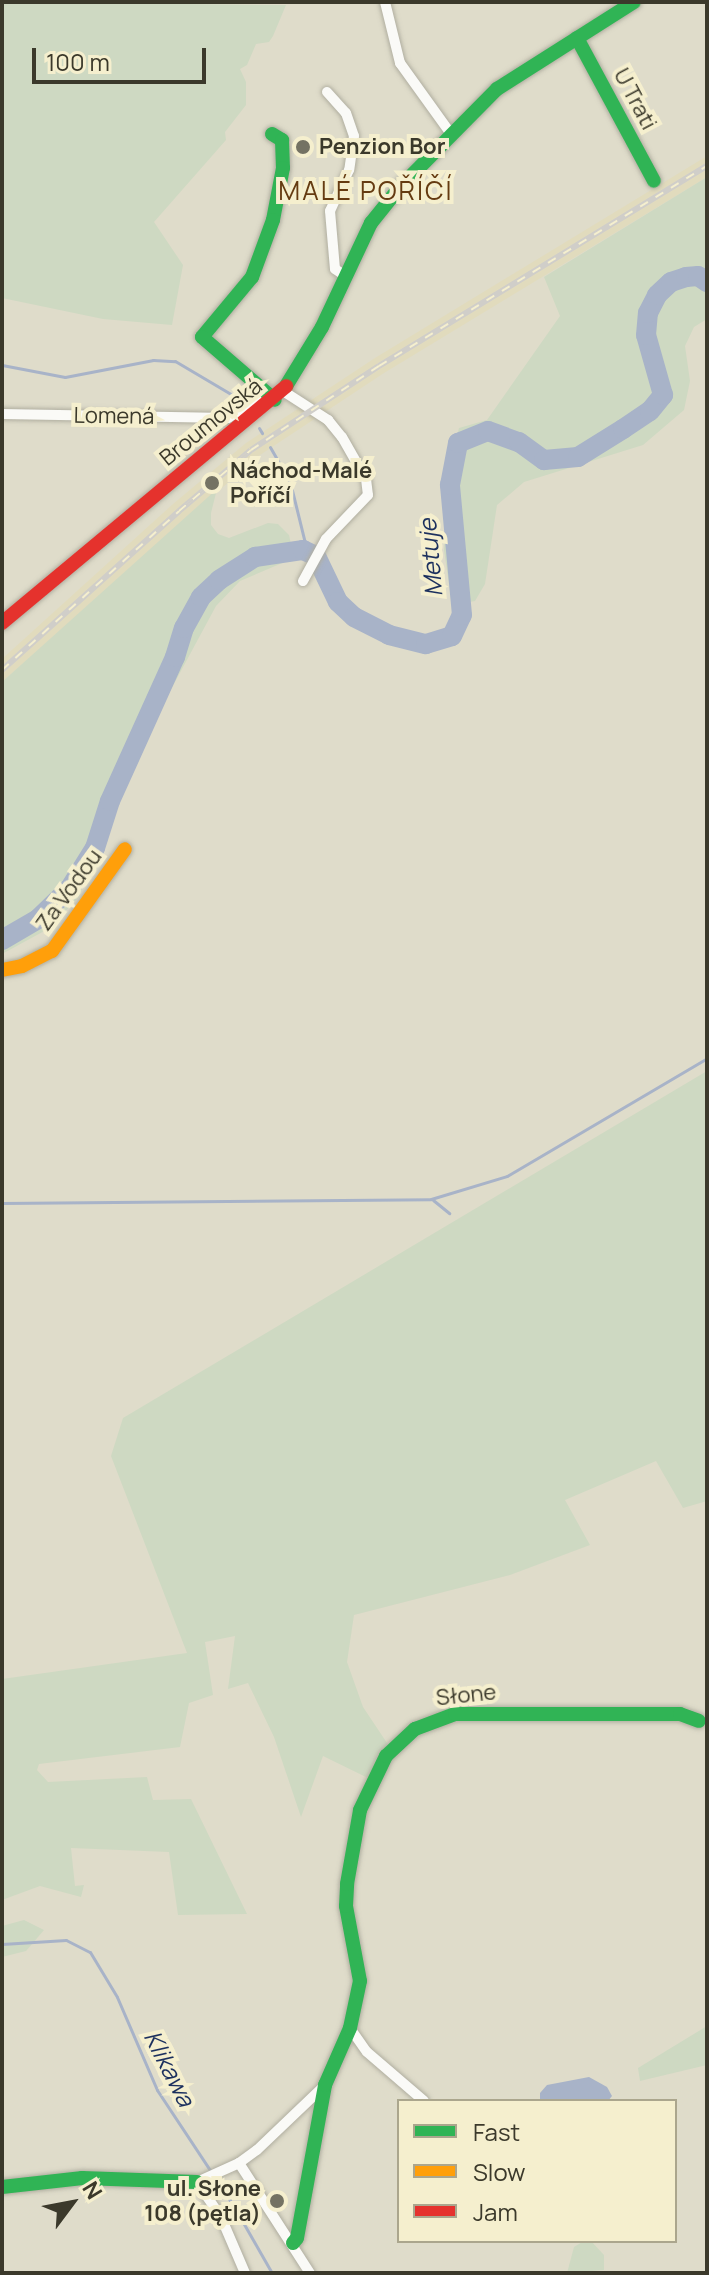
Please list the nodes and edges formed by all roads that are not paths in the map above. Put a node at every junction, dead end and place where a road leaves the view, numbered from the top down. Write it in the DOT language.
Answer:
graph roads {
  1 [pos="385,2"];
  2 [pos="634,2"];
  3 [pos="577,38"];
  4 [pos="327,92"];
  5 [pos="272,134"];
  6 [pos="451,134"];
  7 [pos="654,181"];
  8 [pos="344,275"];
  9 [pos="261,388"];
  10 [pos="279,395"];
  11 [pos="2,414"];
  12 [pos="303,581"];
  13 [pos="4,617"];
  14 [pos="125,849"];
  15 [pos="2,970"];
  16 [pos="699,1721"];
  17 [pos="350,2028"];
  18 [pos="325,2085"];
  19 [pos="422,2099"];
  20 [pos="239,2163"];
  21 [pos="202,2179"];
  22 [pos="2,2187"];
  23 [pos="293,2243"];
  24 [pos="245,2273"];
  25 [pos="310,2273"];
  1 -- 6 [label="street"];
  2 -- 3 [label="street, Broumovská"];
  3 -- 6 [label="street, Broumovská"];
  3 -- 7 [label="street, U Trati"];
  4 -- 8 [label="street"];
  5 -- 9 [label="street"];
  6 -- 8 [label="street, Broumovská"];
  8 -- 10 [label="street, Broumovská"];
  9 -- 10 [label="street"];
  9 -- 11 [label="street, Lomená"];
  10 -- 12 [label="street"];
  10 -- 13 [label="street, Broumovská"];
  14 -- 15 [label="street, Za Vodou"];
  16 -- 17 [label="street, Słone"];
  17 -- 18 [label="street, Słone"];
  17 -- 19 [label="street"];
  18 -- 20 [label="street, Słone"];
  18 -- 23 [label="street, Słone"];
  20 -- 21 [label="street, Słone"];
  20 -- 23 [label="street"];
  21 -- 22 [label="street"];
  21 -- 24 [label="street"];
  23 -- 25 [label="street"];
}
